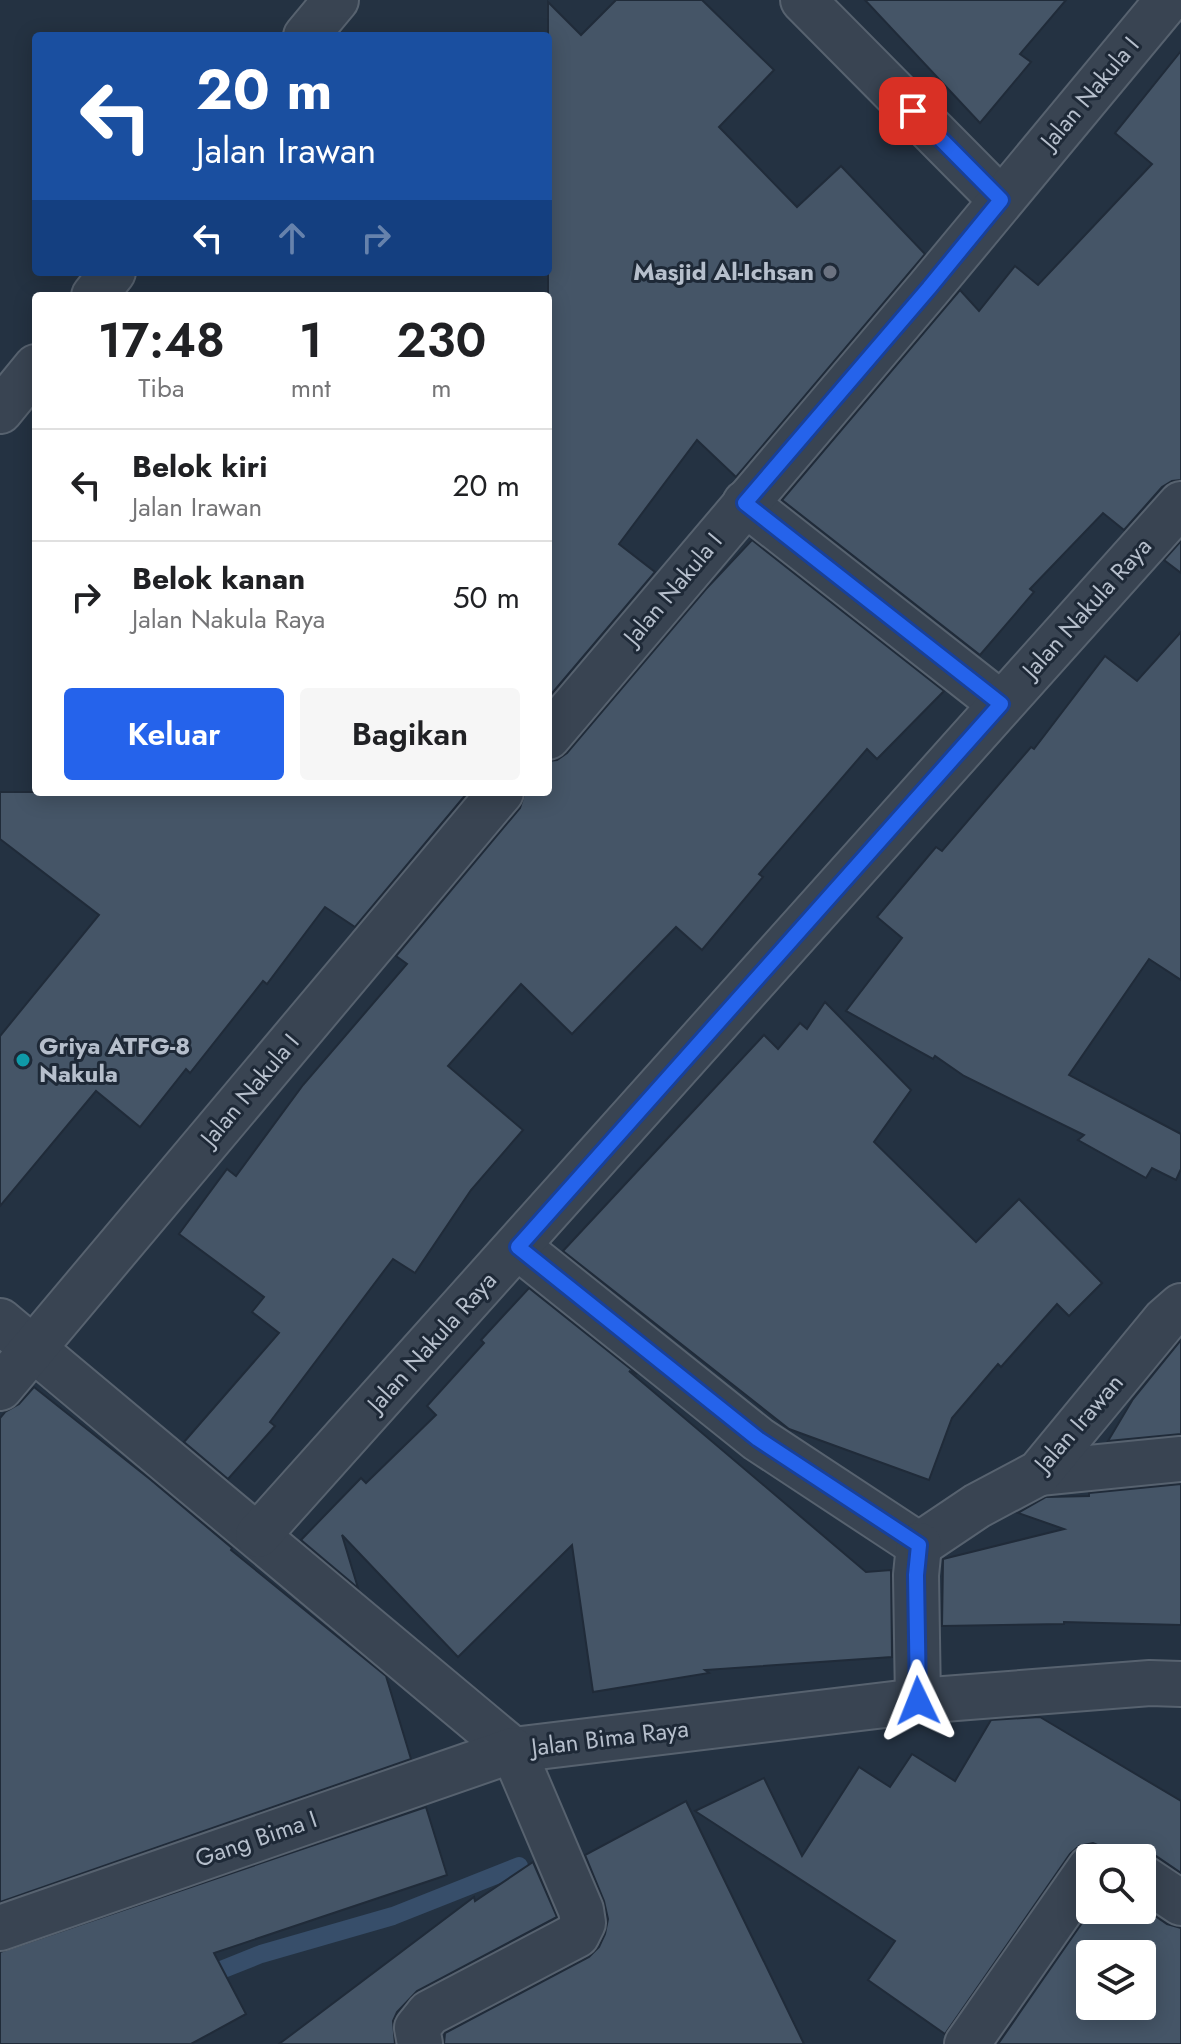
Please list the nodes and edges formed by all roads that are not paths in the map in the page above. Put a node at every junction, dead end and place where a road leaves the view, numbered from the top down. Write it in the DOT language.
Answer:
graph roads {
  1 [pos="336,0"];
  2 [pos="803,0"];
  3 [pos="1168,0"];
  4 [pos="309,32"];
  5 [pos="1001,200"];
  6 [pos="110,276"];
  7 [pos="97,292"];
  8 [pos="32,372"];
  9 [pos="0,411"];
  10 [pos="745,503"];
  11 [pos="1181,504"];
  12 [pos="1001,704"];
  13 [pos="552,732"];
  14 [pos="497,796"];
  15 [pos="518,1247"];
  16 [pos="1181,1306"];
  17 [pos="16,1335"];
  18 [pos="0,1388"];
  19 [pos="1181,1459"];
  20 [pos="1039,1473"];
  21 [pos="258,1535"];
  22 [pos="919,1545"];
  23 [pos="1181,1684"];
  24 [pos="918,1701"];
  25 [pos="513,1750"];
  26 [pos="1156,1886"];
  27 [pos="1076,1888"];
  28 [pos="1181,1903"];
  29 [pos="0,1928"];
  30 [pos="420,2044"];
  31 [pos="967,2044"];
  1 -- 4 [label="street"];
  2 -- 5 [label="street"];
  3 -- 5 [label="street, Jalan Nakula I"];
  5 -- 10 [label="street, Jalan Nakula I"];
  6 -- 7 [label="street"];
  8 -- 9 [label="street"];
  10 -- 12 [label="street"];
  10 -- 13 [label="street, Jalan Nakula I"];
  11 -- 12 [label="street, Jalan Nakula Raya"];
  12 -- 15 [label="street, Jalan Nakula Raya"];
  14 -- 17 [label="street, Jalan Nakula I"];
  15 -- 21 [label="street, Jalan Nakula Raya"];
  15 -- 22 [label="street"];
  16 -- 20 [label="street, Jalan Irawan"];
  17 -- 18 [label="street, Jalan Nakula I"];
  17 -- 21 [label="street, Jalan Bima Raya"];
  19 -- 20 [label="street"];
  20 -- 22 [label="street, Jalan Irawan"];
  21 -- 25 [label="street, Jalan Bima Raya"];
  22 -- 24 [label="street"];
  23 -- 24 [label="street, Jalan Bima Raya"];
  24 -- 25 [label="street, Jalan Bima Raya"];
  25 -- 29 [label="street, Gang Bima I"];
  25 -- 30 [label="street"];
  26 -- 28 [label="street"];
  27 -- 31 [label="street"];
}
